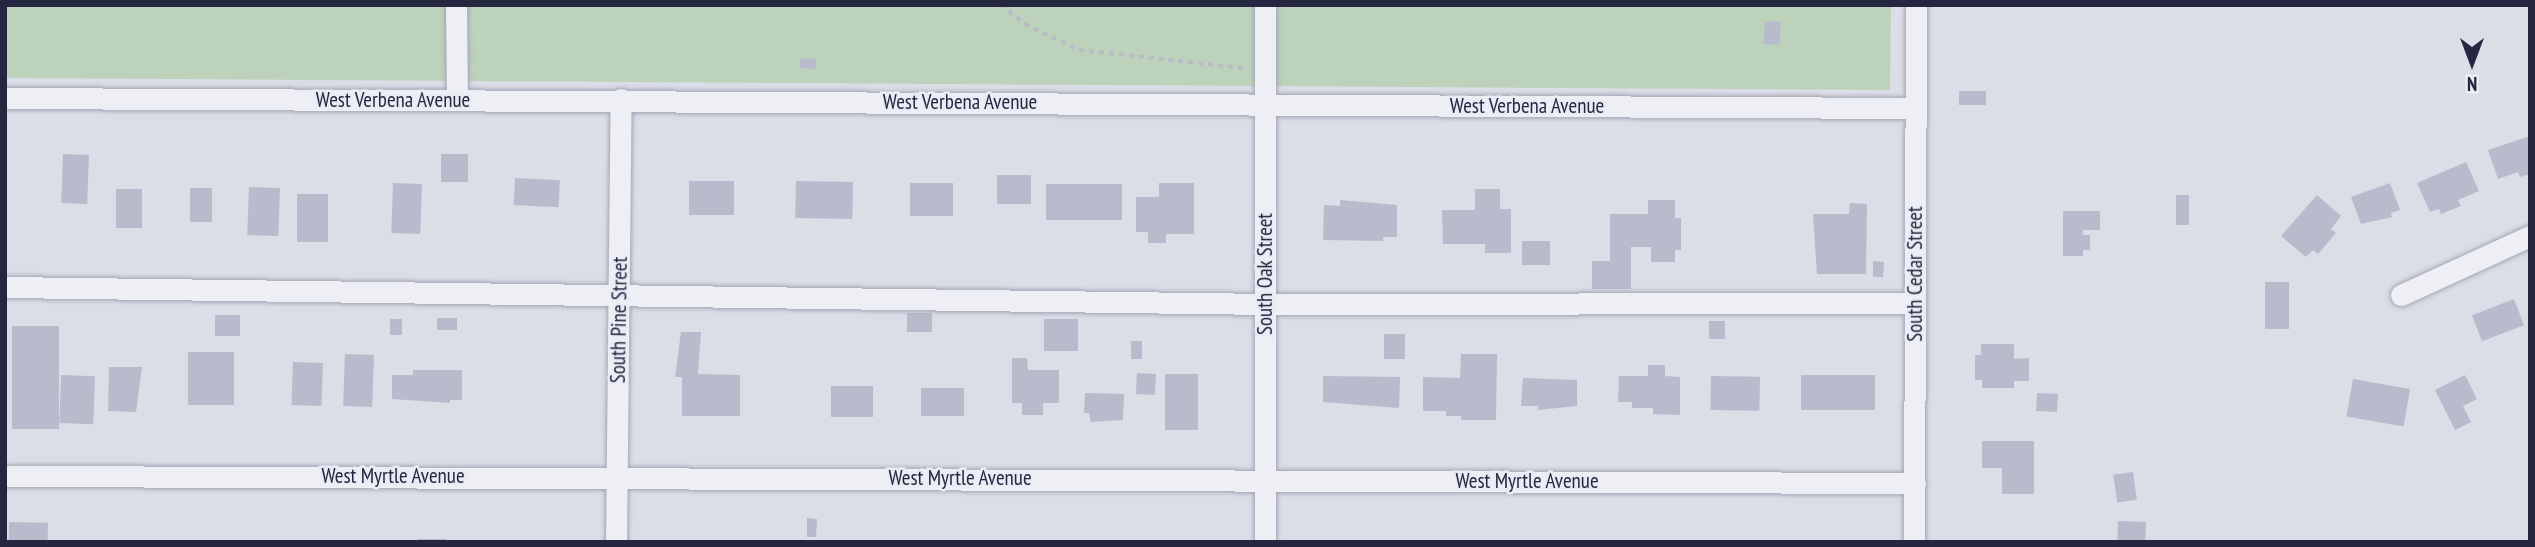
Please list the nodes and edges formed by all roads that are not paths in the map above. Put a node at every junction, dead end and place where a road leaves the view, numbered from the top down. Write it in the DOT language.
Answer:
graph roads {
  1 [pos="456,5"];
  2 [pos="1265,5"];
  3 [pos="1916,5"];
  4 [pos="5,98"];
  5 [pos="621,99"];
  6 [pos="457,100"];
  7 [pos="1265,104"];
  8 [pos="1915,108"];
  9 [pos="2530,236"];
  10 [pos="5,287"];
  11 [pos="2401,295"];
  12 [pos="619,298"];
  13 [pos="1915,303"];
  14 [pos="1265,304"];
  15 [pos="5,476"];
  16 [pos="617,477"];
  17 [pos="1265,479"];
  18 [pos="1915,483"];
  19 [pos="616,542"];
  20 [pos="1265,542"];
  21 [pos="1914,542"];
  1 -- 6 [label="street"];
  2 -- 7 [label="street, South Oak Street"];
  3 -- 8 [label="street, South Cedar Street"];
  4 -- 6 [label="street, West Verbena Avenue"];
  5 -- 6 [label="street, West Verbena Avenue"];
  5 -- 7 [label="street, West Verbena Avenue"];
  5 -- 12 [label="street, South Pine Street"];
  7 -- 8 [label="street, West Verbena Avenue"];
  7 -- 14 [label="street, South Oak Street"];
  8 -- 13 [label="street, South Cedar Street"];
  9 -- 11 [label="street"];
  10 -- 12 [label="street"];
  12 -- 14 [label="street"];
  12 -- 16 [label="street, South Pine Street"];
  13 -- 14 [label="street"];
  13 -- 18 [label="street, South Cedar Street"];
  14 -- 17 [label="street, South Oak Street"];
  15 -- 16 [label="street, West Myrtle Avenue"];
  16 -- 17 [label="street, West Myrtle Avenue"];
  16 -- 19 [label="street, South Pine Street"];
  17 -- 18 [label="street, West Myrtle Avenue"];
  17 -- 20 [label="street, South Oak Street"];
  18 -- 21 [label="street, South Cedar Street"];
}
